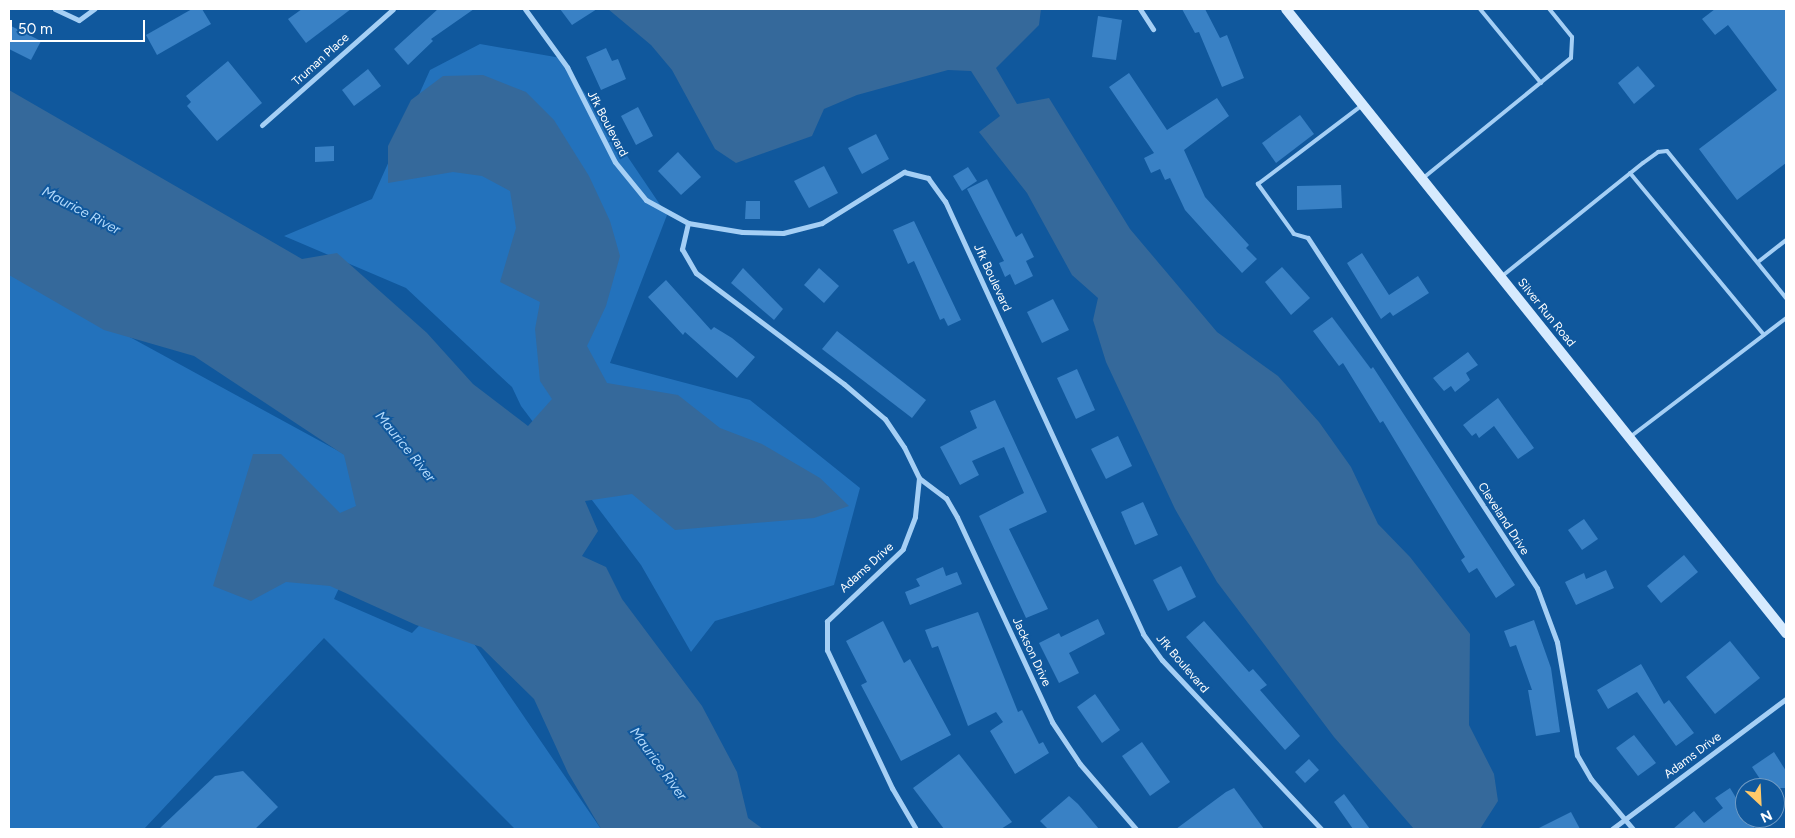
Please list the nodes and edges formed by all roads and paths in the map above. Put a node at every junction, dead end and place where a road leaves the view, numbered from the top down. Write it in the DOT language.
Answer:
graph roads {
  1 [pos="55,9"];
  2 [pos="94,9"];
  3 [pos="393,9"];
  4 [pos="525,9"];
  5 [pos="1140,9"];
  6 [pos="1286,9"];
  7 [pos="1480,9"];
  8 [pos="1549,9"];
  9 [pos="1153,29"];
  10 [pos="1541,83"];
  11 [pos="1363,104"];
  12 [pos="262,125"];
  13 [pos="1630,173"];
  14 [pos="1422,179"];
  15 [pos="688,223"];
  16 [pos="1308,238"];
  17 [pos="1786,240"];
  18 [pos="1758,262"];
  19 [pos="1501,277"];
  20 [pos="1786,298"];
  21 [pos="1786,318"];
  22 [pos="1764,335"];
  23 [pos="1630,437"];
  24 [pos="919,478"];
  25 [pos="1786,632"];
  26 [pos="1786,699"];
  27 [pos="1625,820"];
  28 [pos="916,829"];
  29 [pos="1136,829"];
  30 [pos="1321,829"];
  31 [pos="1612,829"];
  32 [pos="1633,829"];
  1 -- 2 [label="street"];
  3 -- 12 [label="street, Truman Place"];
  4 -- 15 [label="street, Jfk Boulevard"];
  5 -- 9 [label="street"];
  6 -- 11 [label="main road, Silver Run Road"];
  7 -- 10 [label="lane"];
  8 -- 10 [label="lane"];
  10 -- 14 [label="lane"];
  11 -- 14 [label="main road, Silver Run Road"];
  11 -- 16 [label="lane"];
  13 -- 18 [label="lane"];
  13 -- 19 [label="lane"];
  13 -- 22 [label="lane"];
  14 -- 19 [label="main road, Silver Run Road"];
  15 -- 24 [label="street"];
  15 -- 30 [label="street, Jfk Boulevard"];
  16 -- 27 [label="street, Cleveland Drive"];
  17 -- 18 [label="lane"];
  18 -- 20 [label="lane"];
  19 -- 23 [label="main road, Silver Run Road"];
  21 -- 22 [label="lane"];
  22 -- 23 [label="lane"];
  23 -- 25 [label="main road, Silver Run Road"];
  24 -- 28 [label="street, Adams Drive"];
  24 -- 29 [label="street, Jackson Drive"];
  26 -- 27 [label="street, Adams Drive"];
  27 -- 31 [label="street, Adams Drive"];
  27 -- 32 [label="street, Cleveland Drive"];
}
